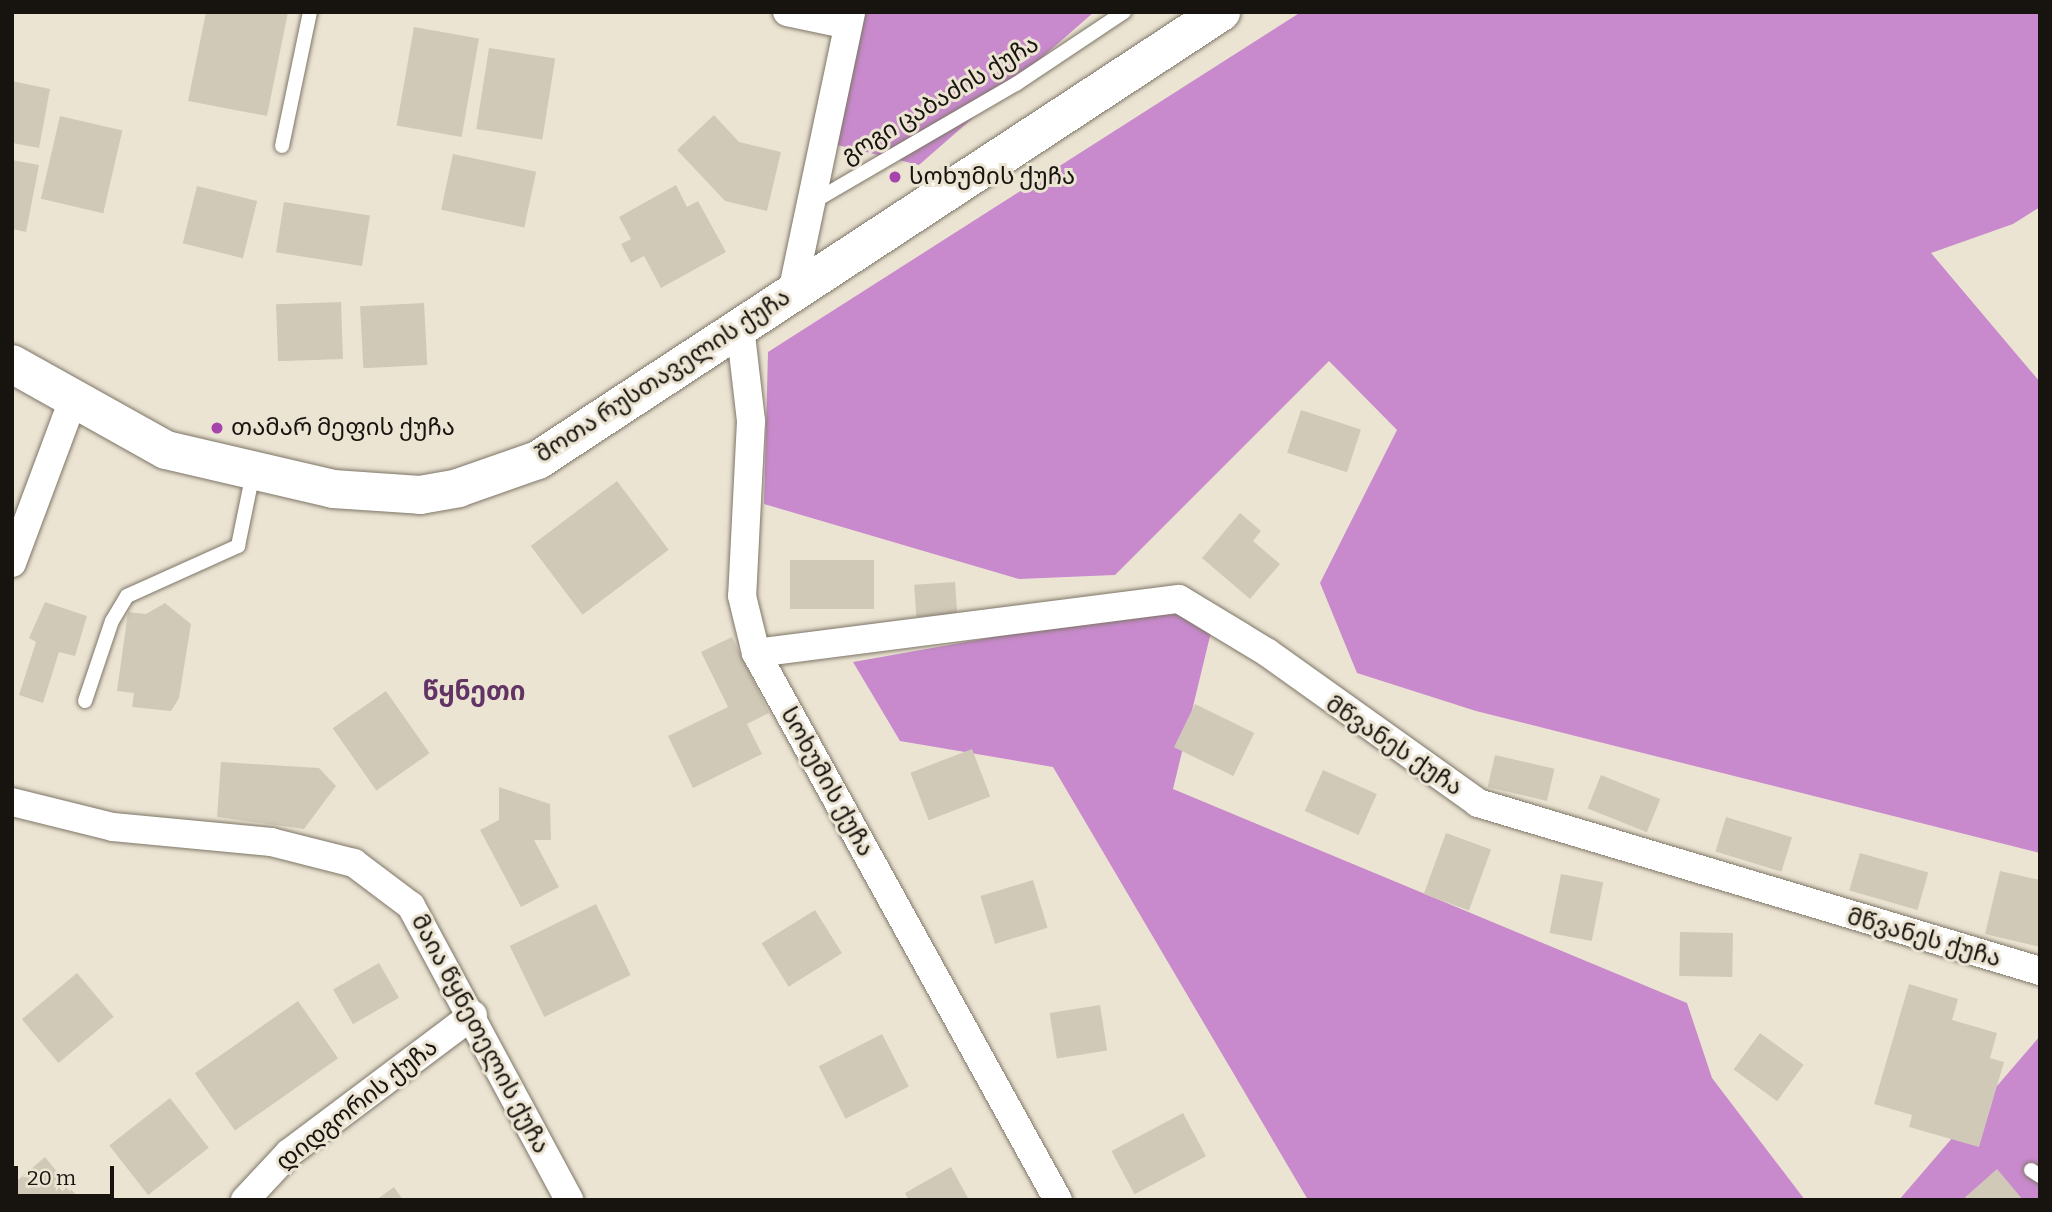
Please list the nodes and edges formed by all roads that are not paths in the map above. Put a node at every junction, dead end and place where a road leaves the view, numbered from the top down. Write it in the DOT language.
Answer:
graph roads {
  1 [pos="310,12"];
  2 [pos="787,12"];
  3 [pos="1124,12"];
  4 [pos="1221,12"];
  5 [pos="850,19"];
  6 [pos="1186,23"];
  7 [pos="282,146"];
  8 [pos="813,202"];
  9 [pos="792,293"];
  10 [pos="740,326"];
  11 [pos="12,364"];
  12 [pos="73,400"];
  13 [pos="253,473"];
  14 [pos="12,563"];
  15 [pos="756,653"];
  16 [pos="85,701"];
  17 [pos="12,802"];
  18 [pos="2040,971"];
  19 [pos="473,1015"];
  20 [pos="245,1200"];
  21 [pos="569,1200"];
  22 [pos="1058,1200"];
  1 -- 7 [label="lane"];
  2 -- 5 [label="street"];
  3 -- 8 [label="lane, გოგი ცაბაძის ქუჩა"];
  4 -- 6 [label="main road, შოთა რუსთაველის ქუჩა"];
  5 -- 8 [label="street"];
  6 -- 9 [label="main road, შოთა რუსთაველის ქუჩა"];
  8 -- 9 [label="street"];
  9 -- 10 [label="main road, შოთა რუსთაველის ქუჩა"];
  10 -- 13 [label="main road, შოთა რუსთაველის ქუჩა"];
  10 -- 15 [label="street, სოხუმის ქუჩა"];
  11 -- 12 [label="main road, შოთა რუსთაველის ქუჩა"];
  12 -- 13 [label="main road, შოთა რუსთაველის ქუჩა"];
  12 -- 14 [label="street"];
  13 -- 16 [label="lane"];
  15 -- 18 [label="street, მწვანეს ქუჩა"];
  15 -- 22 [label="street, სოხუმის ქუჩა"];
  17 -- 19 [label="street, მაია წყნეთელის ქუჩა"];
  19 -- 20 [label="street, დიდგორის ქუჩა"];
  19 -- 21 [label="street, მაია წყნეთელის ქუჩა"];
}
